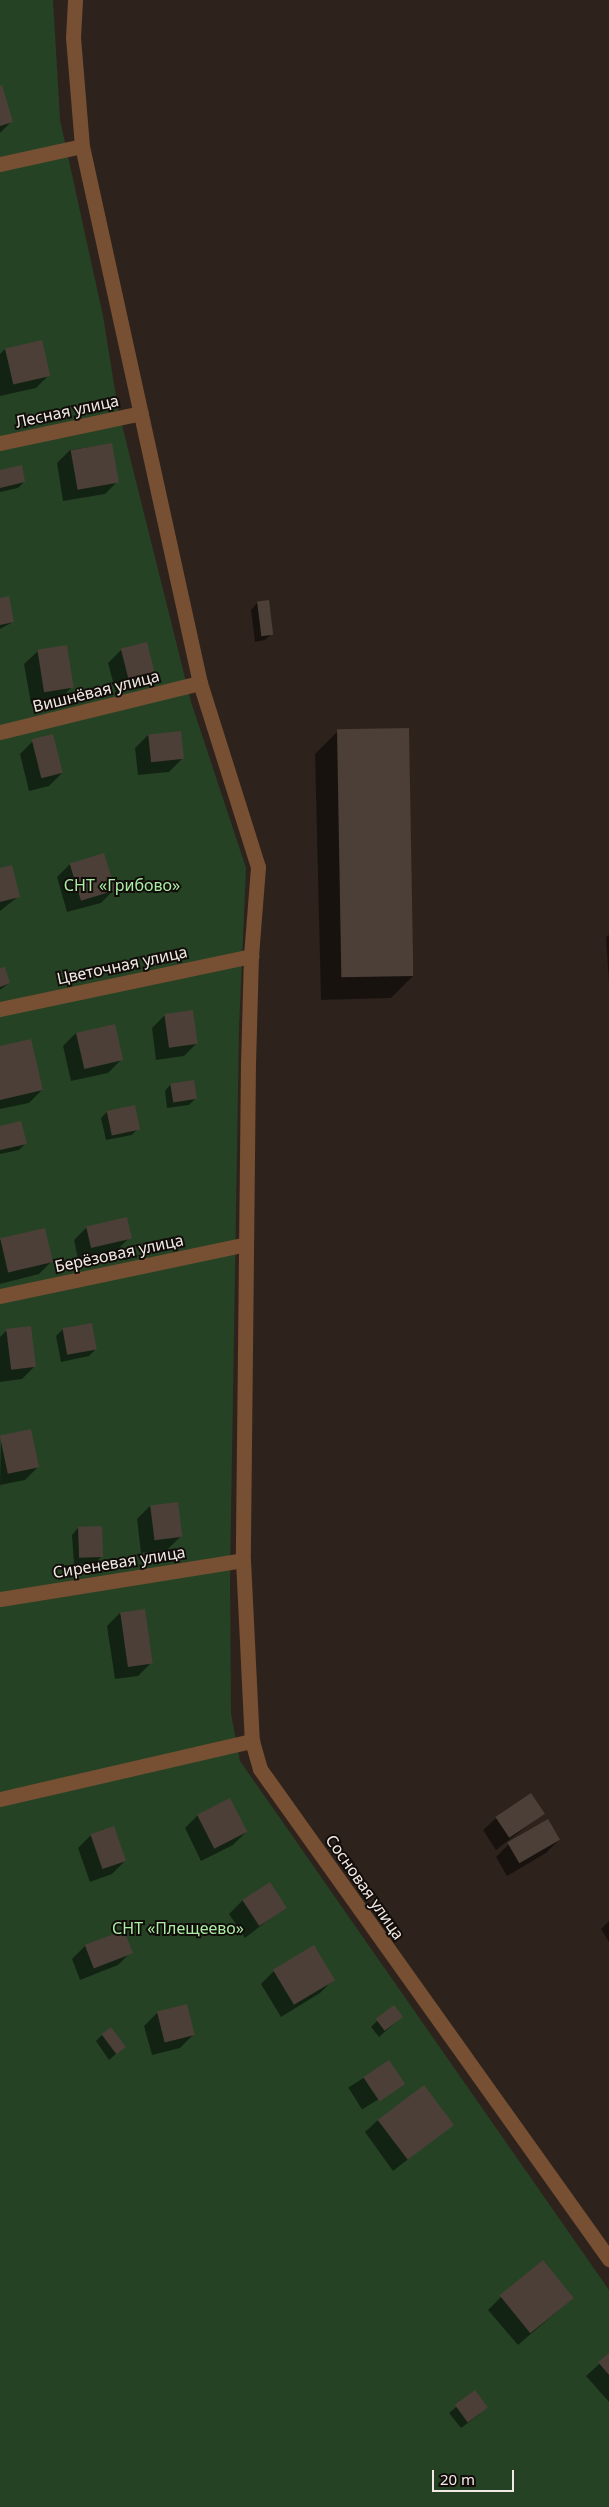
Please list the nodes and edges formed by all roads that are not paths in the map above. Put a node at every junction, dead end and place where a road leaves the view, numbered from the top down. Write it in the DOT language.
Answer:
graph roads {
  1 [pos="75,0"];
  2 [pos="82,146"];
  3 [pos="0,164"];
  4 [pos="141,413"];
  5 [pos="0,443"];
  6 [pos="200,683"];
  7 [pos="0,732"];
  8 [pos="250,956"];
  9 [pos="0,1009"];
  10 [pos="246,1244"];
  11 [pos="0,1296"];
  12 [pos="243,1560"];
  13 [pos="0,1599"];
  14 [pos="252,1741"];
  15 [pos="0,1799"];
  16 [pos="609,2259"];
  1 -- 2 [label="street, Сосновая улица"];
  2 -- 3 [label="street"];
  2 -- 4 [label="street, Сосновая улица"];
  4 -- 5 [label="street, Лесная улица"];
  4 -- 6 [label="street, Сосновая улица"];
  6 -- 7 [label="street, Вишнёвая улица"];
  6 -- 8 [label="street, Сосновая улица"];
  8 -- 9 [label="street, Цветочная улица"];
  8 -- 10 [label="street, Сосновая улица"];
  10 -- 11 [label="street, Берёзовая улица"];
  10 -- 12 [label="street, Сосновая улица"];
  12 -- 13 [label="street, Сиреневая улица"];
  12 -- 14 [label="street, Сосновая улица"];
  14 -- 15 [label="street"];
  14 -- 16 [label="street, Сосновая улица"];
}
